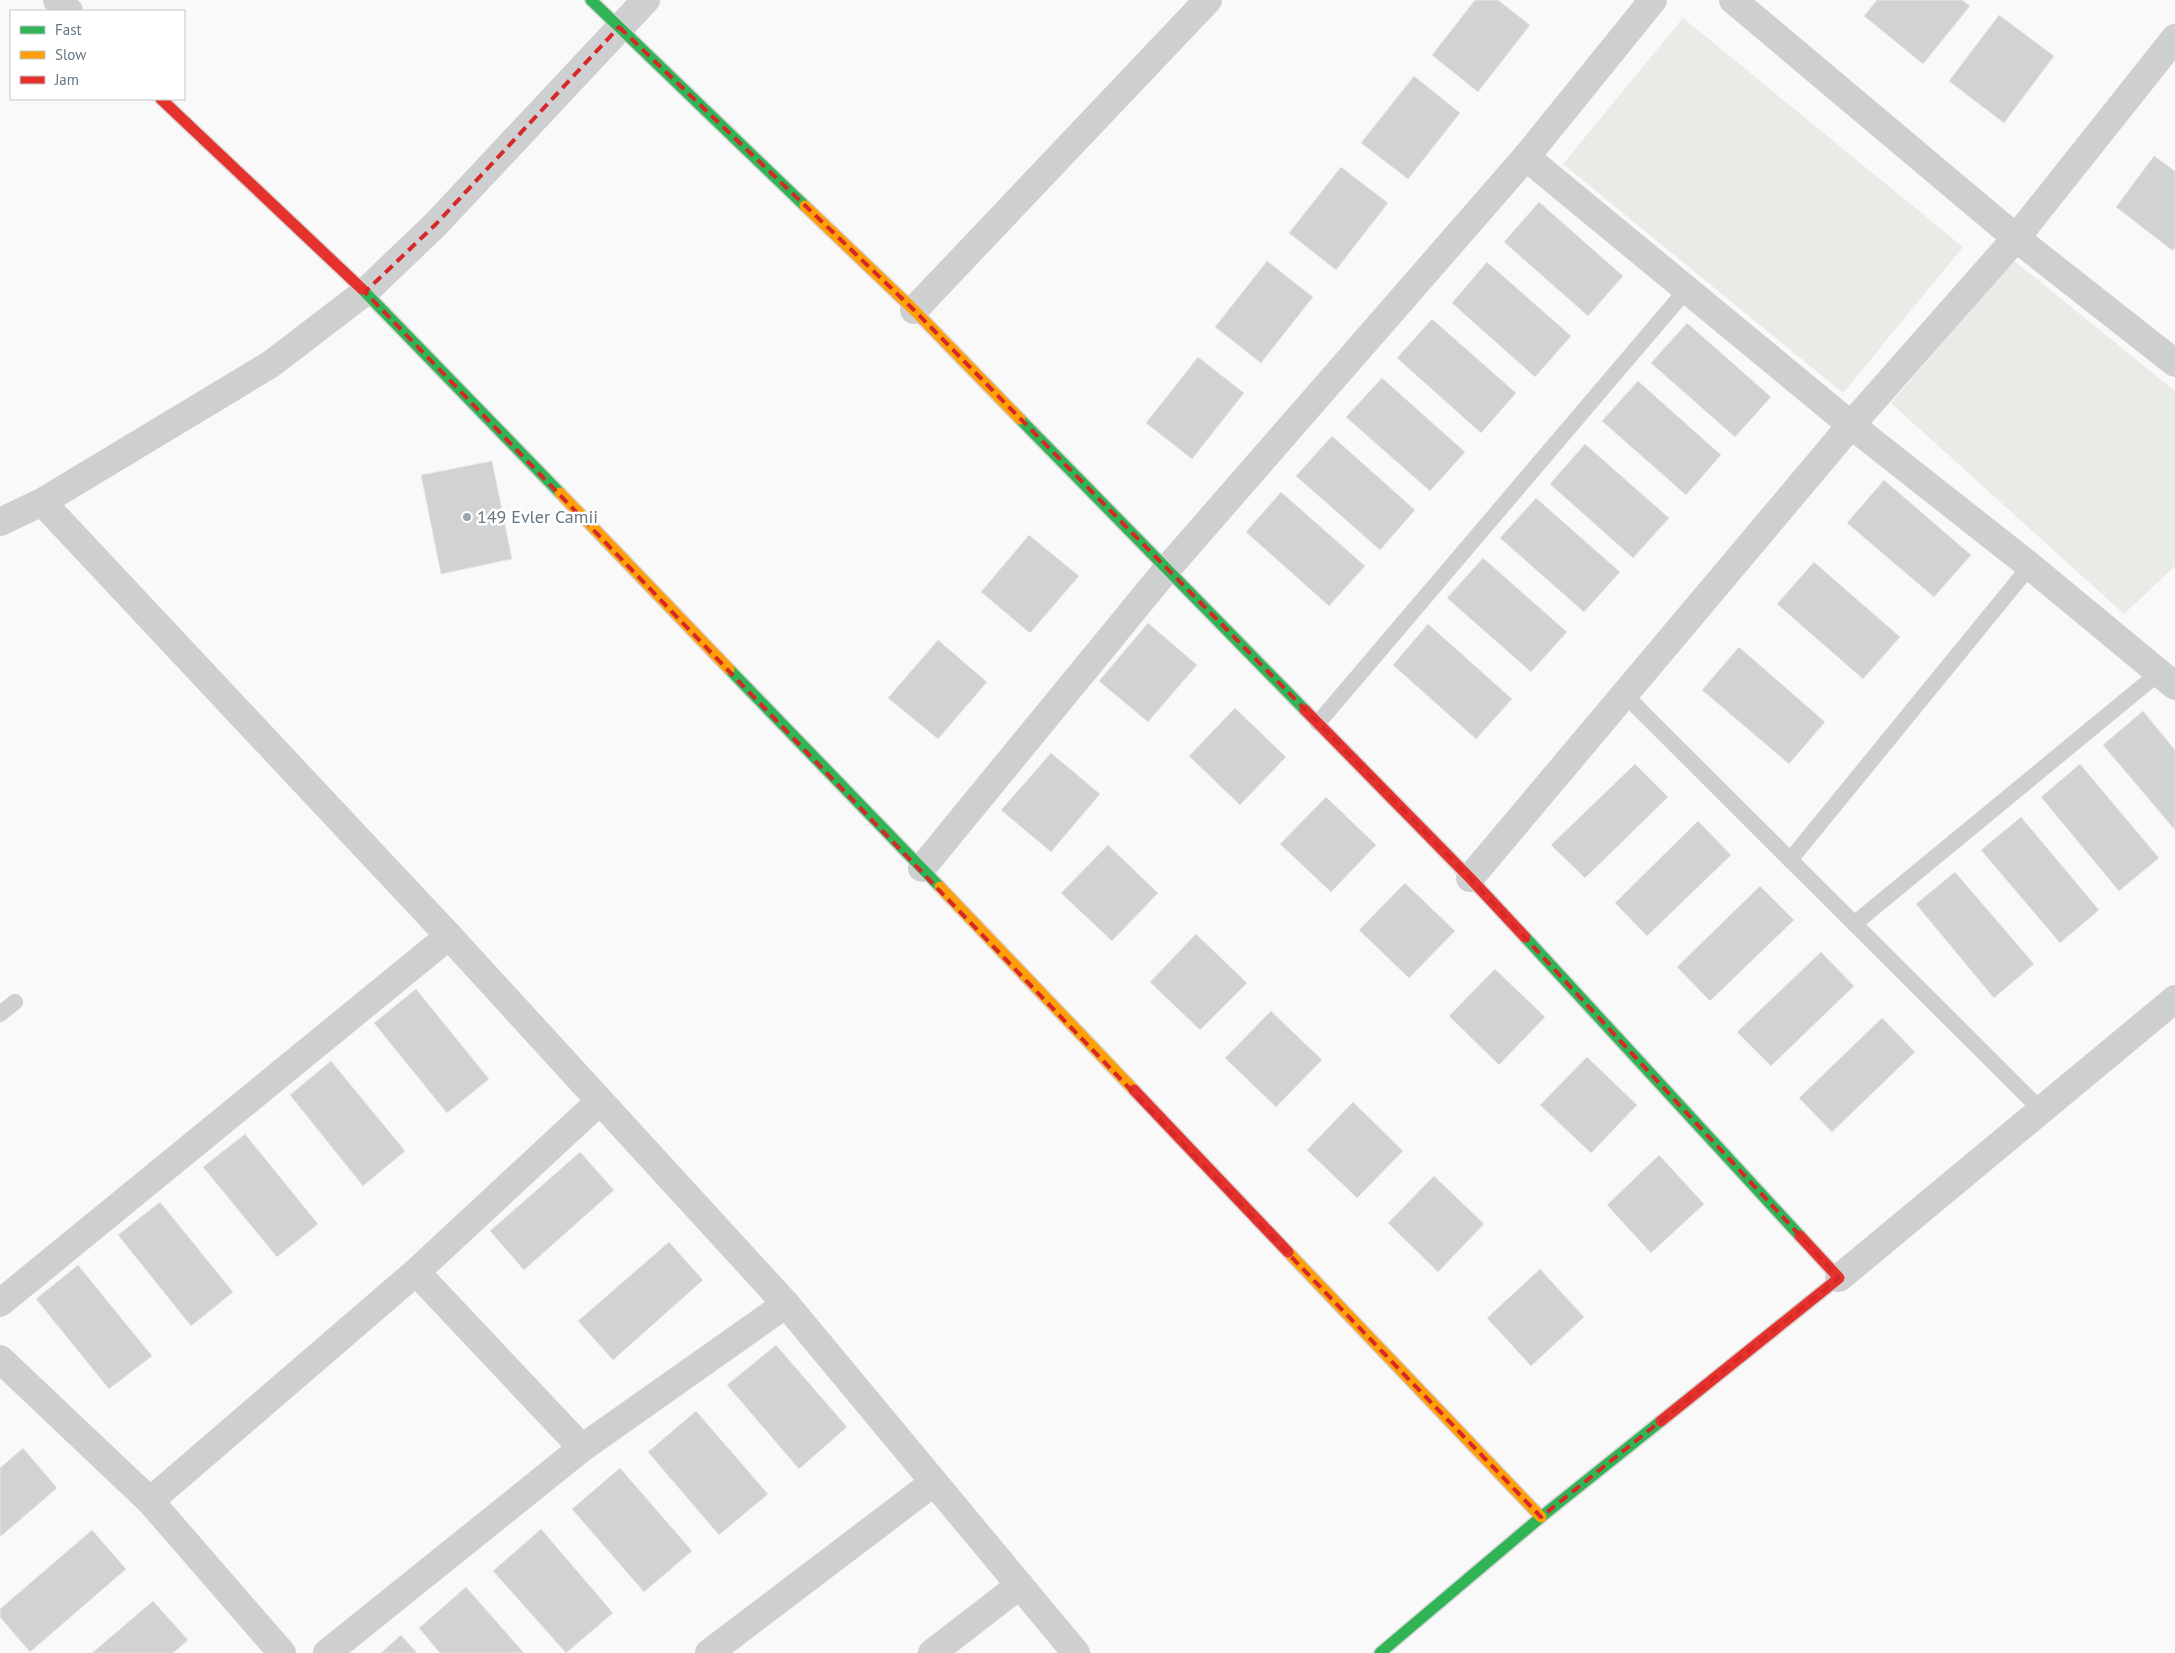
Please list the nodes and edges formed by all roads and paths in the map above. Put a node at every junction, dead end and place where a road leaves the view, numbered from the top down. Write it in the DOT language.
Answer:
graph roads {
  1 [pos="57,0"];
  2 [pos="591,0"];
  3 [pos="646,0"];
  4 [pos="1208,0"];
  5 [pos="1653,0"];
  6 [pos="1734,0"];
  7 [pos="68,10"];
  8 [pos="619,27"];
  9 [pos="2175,38"];
  10 [pos="162,100"];
  11 [pos="1526,157"];
  12 [pos="2016,238"];
  13 [pos="1687,289"];
  14 [pos="366,292"];
  15 [pos="914,310"];
  16 [pos="2175,363"];
  17 [pos="1851,425"];
  18 [pos="42,502"];
  19 [pos="0,522"];
  20 [pos="2030,566"];
  21 [pos="1167,569"];
  22 [pos="2170,673"];
  23 [pos="1624,694"];
  24 [pos="1318,723"];
  25 [pos="1790,860"];
  26 [pos="922,868"];
  27 [pos="1470,878"];
  28 [pos="1854,924"];
  29 [pos="449,936"];
  30 [pos="2175,999"];
  31 [pos="15,1002"];
  32 [pos="0,1014"];
  33 [pos="600,1101"];
  34 [pos="2042,1110"];
  35 [pos="416,1272"];
  36 [pos="1839,1278"];
  37 [pos="0,1304"];
  38 [pos="786,1304"];
  39 [pos="0,1359"];
  40 [pos="582,1448"];
  41 [pos="933,1483"];
  42 [pos="150,1501"];
  43 [pos="1541,1517"];
  44 [pos="1020,1585"];
  45 [pos="282,1653"];
  46 [pos="326,1653"];
  47 [pos="709,1653"];
  48 [pos="932,1653"];
  49 [pos="1076,1653"];
  50 [pos="1380,1653"];
  1 -- 7 [label="street"];
  2 -- 8 [label="street"];
  3 -- 8 [label="street"];
  4 -- 15 [label="street"];
  5 -- 11 [label="street"];
  6 -- 12 [label="street"];
  8 -- 14 [label="street"];
  8 -- 15 [label="street"];
  9 -- 12 [label="street"];
  10 -- 14 [label="street"];
  11 -- 13 [label="street"];
  11 -- 21 [label="street"];
  12 -- 16 [label="street"];
  12 -- 17 [label="street"];
  13 -- 17 [label="street"];
  13 -- 24 [label="lane"];
  14 -- 18 [label="street"];
  14 -- 26 [label="street"];
  15 -- 21 [label="street"];
  17 -- 20 [label="street"];
  17 -- 23 [label="street"];
  18 -- 19 [label="street"];
  18 -- 29 [label="street"];
  20 -- 22 [label="street"];
  20 -- 25 [label="lane"];
  21 -- 24 [label="street"];
  21 -- 26 [label="street"];
  22 -- 28 [label="lane"];
  23 -- 25 [label="lane"];
  23 -- 27 [label="street"];
  24 -- 27 [label="street"];
  25 -- 28 [label="lane"];
  26 -- 43 [label="street"];
  27 -- 36 [label="street"];
  28 -- 34 [label="lane"];
  29 -- 33 [label="street"];
  29 -- 37 [label="street"];
  30 -- 34 [label="street"];
  31 -- 32 [label="lane"];
  33 -- 35 [label="street"];
  33 -- 38 [label="street"];
  34 -- 36 [label="street"];
  35 -- 40 [label="street"];
  35 -- 42 [label="street"];
  36 -- 43 [label="street"];
  38 -- 40 [label="street"];
  38 -- 41 [label="street"];
  39 -- 42 [label="street"];
  40 -- 46 [label="street"];
  41 -- 44 [label="street"];
  41 -- 47 [label="street"];
  42 -- 45 [label="street"];
  43 -- 50 [label="street"];
  44 -- 48 [label="street"];
  44 -- 49 [label="street"];
}
